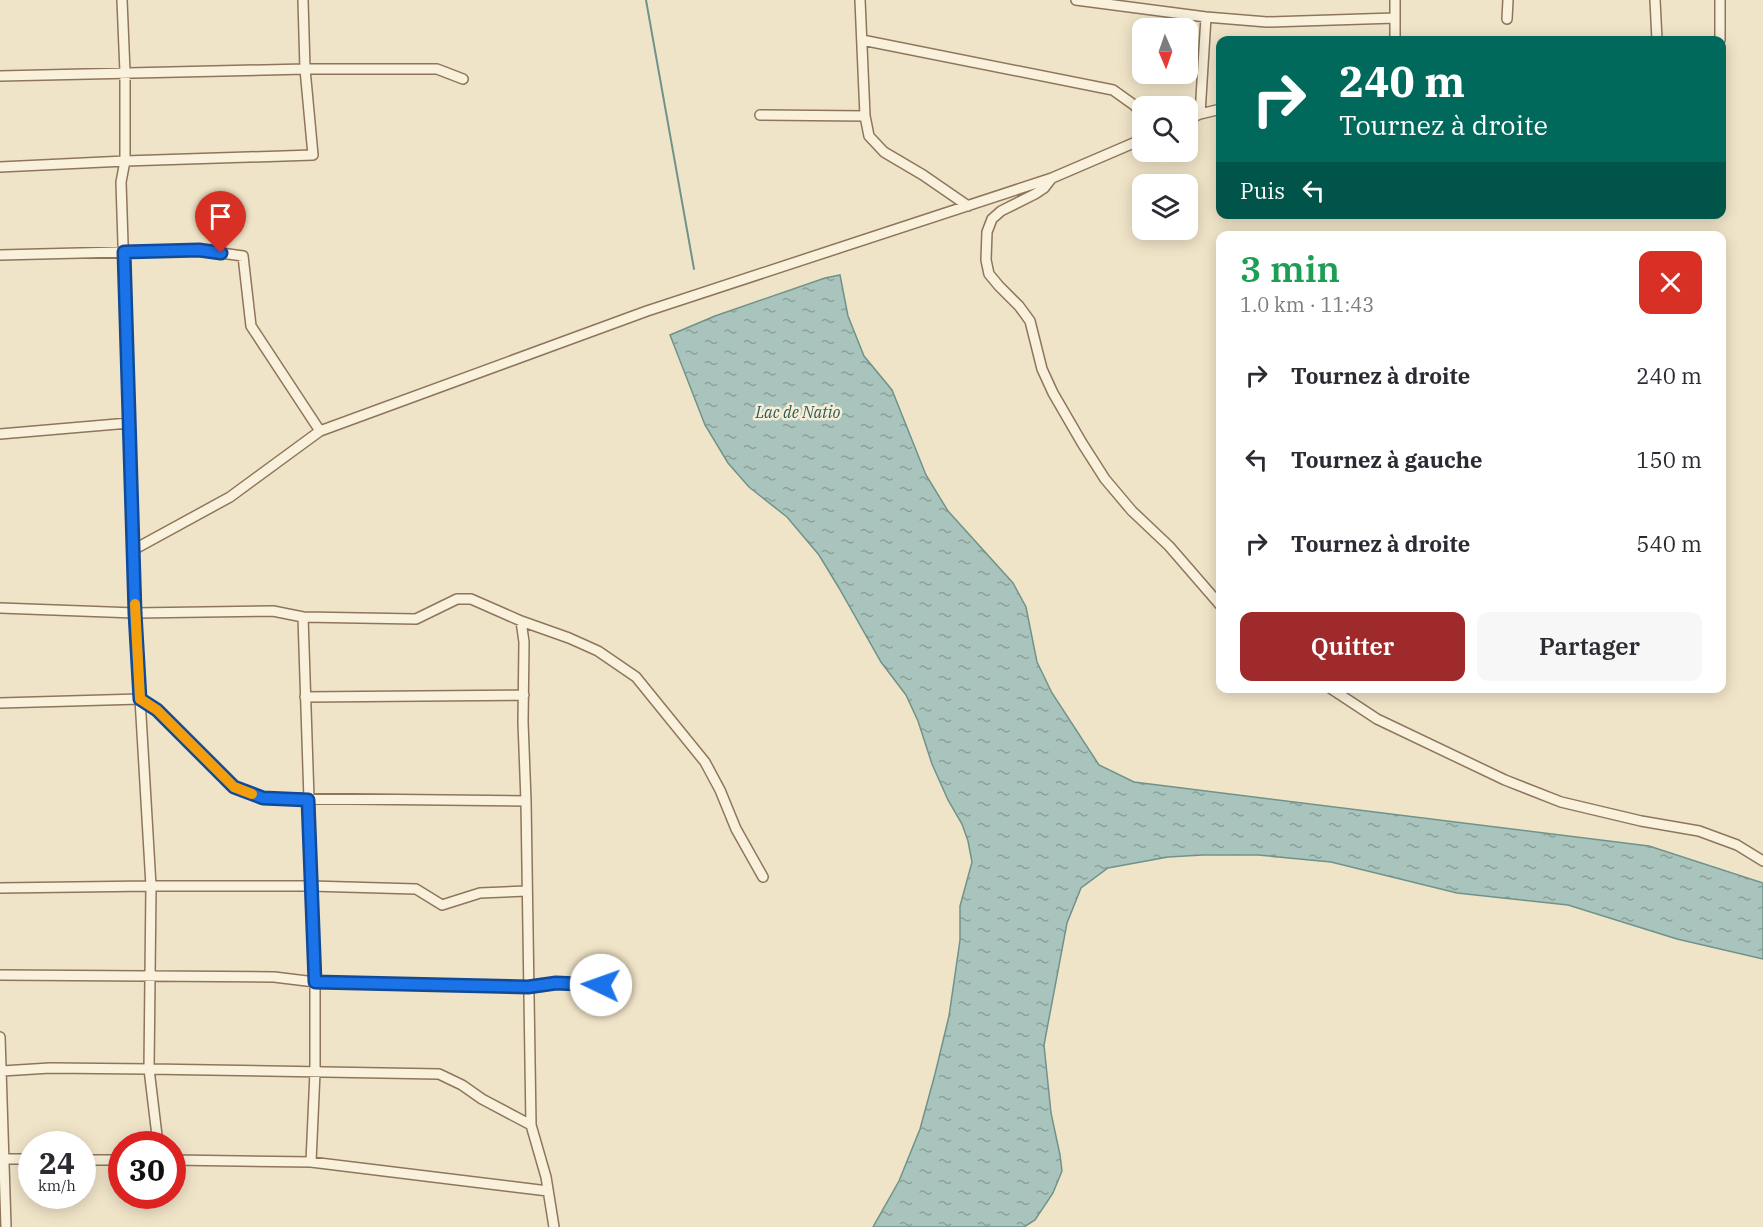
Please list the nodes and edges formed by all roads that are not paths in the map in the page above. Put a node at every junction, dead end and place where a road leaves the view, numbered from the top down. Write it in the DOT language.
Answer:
graph roads {
  1 [pos="122,0"];
  2 [pos="303,0"];
  3 [pos="860,0"];
  4 [pos="1076,0"];
  5 [pos="1395,0"];
  6 [pos="1508,0"];
  7 [pos="1655,0"];
  8 [pos="1720,0"];
  9 [pos="1206,17"];
  10 [pos="1395,18"];
  11 [pos="1507,19"];
  12 [pos="1395,36"];
  13 [pos="1657,36"];
  14 [pos="1720,36"];
  15 [pos="862,40"];
  16 [pos="305,69"];
  17 [pos="125,72"];
  18 [pos="0,76"];
  19 [pos="463,79"];
  20 [pos="1132,104"];
  21 [pos="1216,110"];
  22 [pos="1200,114"];
  23 [pos="760,115"];
  24 [pos="865,116"];
  25 [pos="1132,143"];
  26 [pos="125,161"];
  27 [pos="0,167"];
  28 [pos="1052,178"];
  29 [pos="968,206"];
  30 [pos="124,252"];
  31 [pos="0,255"];
  32 [pos="129,423"];
  33 [pos="320,431"];
  34 [pos="0,434"];
  35 [pos="134,550"];
  36 [pos="1216,600"];
  37 [pos="0,609"];
  38 [pos="135,613"];
  39 [pos="303,617"];
  40 [pos="521,621"];
  41 [pos="1338,693"];
  42 [pos="524,694"];
  43 [pos="305,698"];
  44 [pos="140,699"];
  45 [pos="0,704"];
  46 [pos="308,800"];
  47 [pos="526,801"];
  48 [pos="1763,861"];
  49 [pos="763,877"];
  50 [pos="151,886"];
  51 [pos="311,886"];
  52 [pos="0,888"];
  53 [pos="527,891"];
  54 [pos="0,975"];
  55 [pos="149,977"];
  56 [pos="315,982"];
  57 [pos="624,986"];
  58 [pos="528,987"];
  59 [pos="0,1037"];
  60 [pos="149,1069"];
  61 [pos="2,1071"];
  62 [pos="315,1072"];
  63 [pos="531,1125"];
  64 [pos="156,1131"];
  65 [pos="1,1159"];
  66 [pos="18,1159"];
  67 [pos="186,1160"];
  68 [pos="311,1162"];
  69 [pos="548,1191"];
  70 [pos="6,1227"];
  71 [pos="554,1227"];
  1 -- 17 [label="street"];
  2 -- 16 [label="street"];
  3 -- 15 [label="street"];
  4 -- 9 [label="street"];
  5 -- 10 [label="street"];
  6 -- 11 [label="street"];
  7 -- 13 [label="street"];
  8 -- 14 [label="street"];
  9 -- 10 [label="street"];
  9 -- 22 [label="street"];
  10 -- 12 [label="street"];
  15 -- 20 [label="street"];
  15 -- 24 [label="street"];
  16 -- 17 [label="street"];
  16 -- 19 [label="street"];
  16 -- 26 [label="street"];
  17 -- 18 [label="street"];
  17 -- 26 [label="street"];
  21 -- 22 [label="street"];
  23 -- 24 [label="street"];
  24 -- 29 [label="street"];
  25 -- 28 [label="street"];
  26 -- 27 [label="street"];
  26 -- 30 [label="street"];
  28 -- 29 [label="street"];
  28 -- 36 [label="street"];
  29 -- 33 [label="street"];
  30 -- 31 [label="street"];
  30 -- 32 [label="street"];
  30 -- 33 [label="street"];
  32 -- 34 [label="street"];
  32 -- 35 [label="street"];
  33 -- 35 [label="street"];
  35 -- 38 [label="street"];
  37 -- 38 [label="street"];
  38 -- 39 [label="street"];
  38 -- 44 [label="street"];
  39 -- 40 [label="street"];
  39 -- 43 [label="street"];
  40 -- 42 [label="street"];
  40 -- 49 [label="street"];
  41 -- 48 [label="street"];
  42 -- 43 [label="street"];
  42 -- 47 [label="street"];
  43 -- 46 [label="street"];
  44 -- 45 [label="street"];
  44 -- 46 [label="street"];
  44 -- 50 [label="street"];
  46 -- 47 [label="street"];
  46 -- 51 [label="street"];
  47 -- 53 [label="street"];
  50 -- 51 [label="street"];
  50 -- 52 [label="street"];
  50 -- 55 [label="street"];
  51 -- 53 [label="street"];
  51 -- 56 [label="street"];
  53 -- 58 [label="street"];
  54 -- 55 [label="street"];
  55 -- 56 [label="street"];
  55 -- 60 [label="street"];
  56 -- 58 [label="street"];
  56 -- 62 [label="street"];
  57 -- 58 [label="street"];
  58 -- 63 [label="street"];
  59 -- 61 [label="street"];
  60 -- 61 [label="street"];
  60 -- 62 [label="street"];
  60 -- 64 [label="street"];
  61 -- 65 [label="street"];
  62 -- 63 [label="street"];
  62 -- 68 [label="street"];
  63 -- 69 [label="street"];
  65 -- 66 [label="street"];
  65 -- 70 [label="street"];
  67 -- 68 [label="street"];
  68 -- 69 [label="street"];
  69 -- 71 [label="street"];
}
